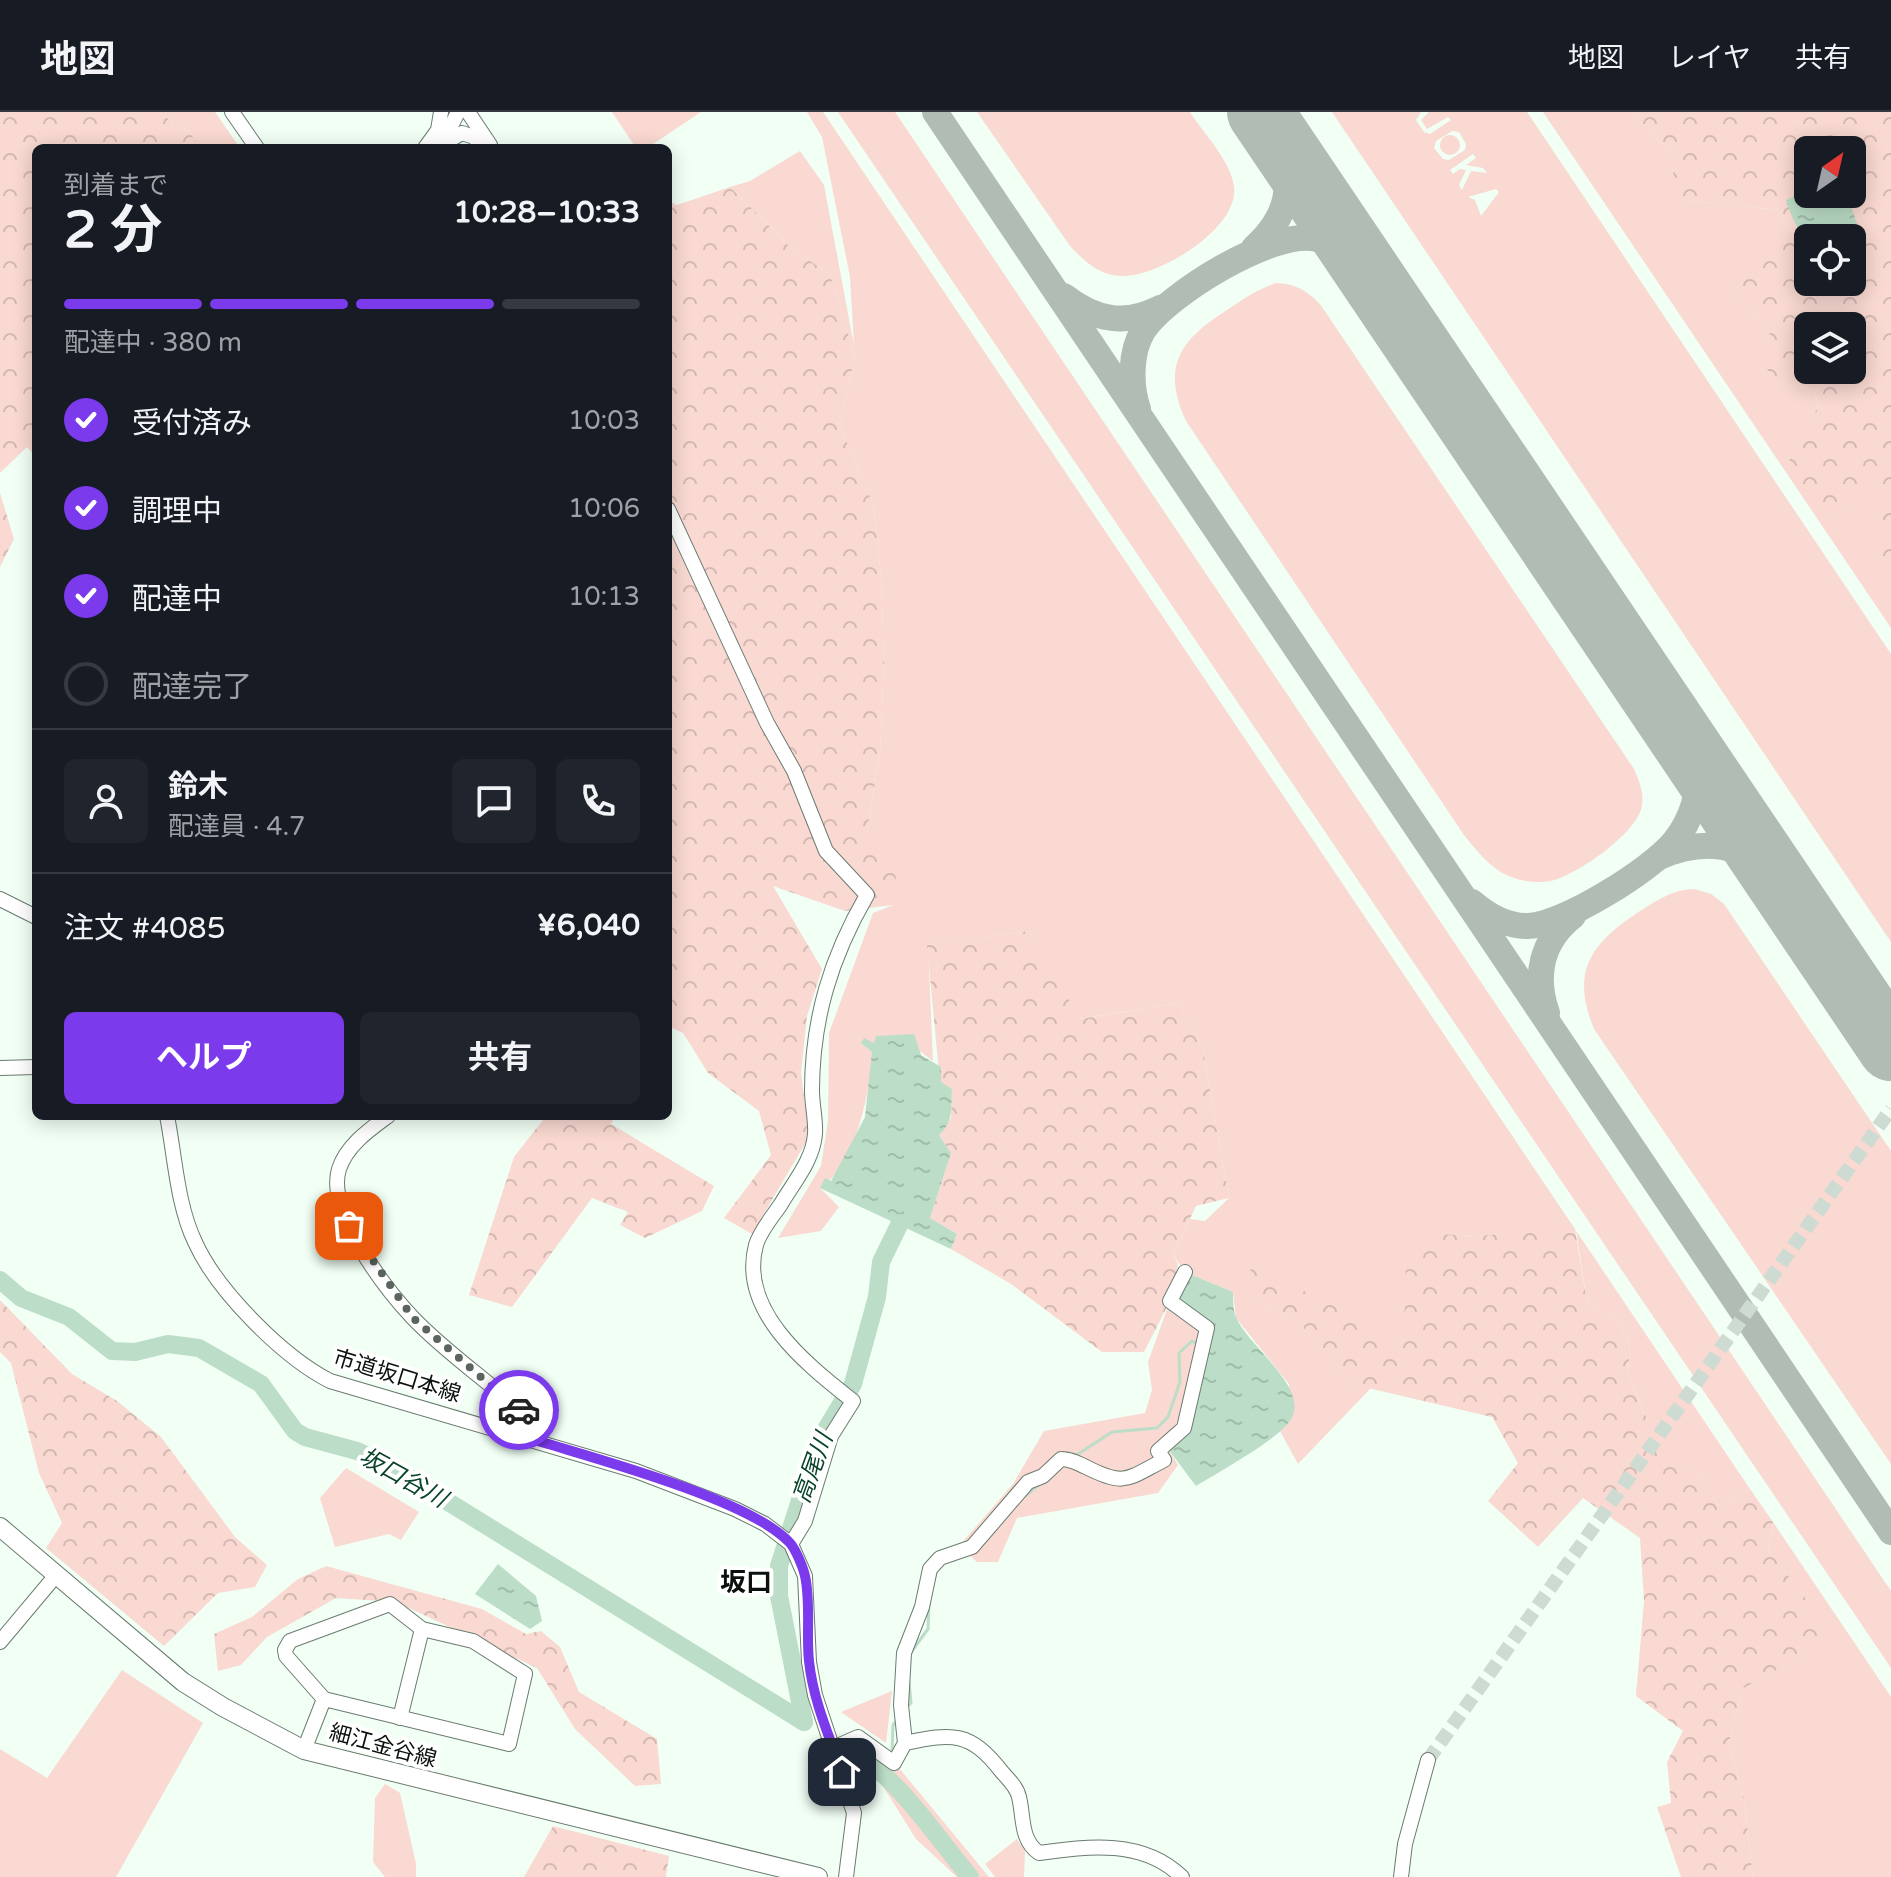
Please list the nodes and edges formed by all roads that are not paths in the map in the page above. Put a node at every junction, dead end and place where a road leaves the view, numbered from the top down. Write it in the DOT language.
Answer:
graph roads {
  1 [pos="232,112"];
  2 [pos="441,112"];
  3 [pos="458,112"];
  4 [pos="468,112"];
  5 [pos="254,144"];
  6 [pos="428,144"];
  7 [pos="440,144"];
  8 [pos="441,144"];
  9 [pos="480,144"];
  10 [pos="489,144"];
  11 [pos="672,518"];
  12 [pos="0,899"];
  13 [pos="32,915"];
  14 [pos="32,1067"];
  15 [pos="0,1068"];
  16 [pos="168,1120"];
  17 [pos="383,1120"];
  18 [pos="1185,1272"];
  19 [pos="532,1439"];
  20 [pos="0,1527"];
  21 [pos="791,1544"];
  22 [pos="57,1574"];
  23 [pos="422,1629"];
  24 [pos="0,1642"];
  25 [pos="324,1699"];
  26 [pos="400,1718"];
  27 [pos="905,1743"];
  28 [pos="833,1748"];
  29 [pos="304,1750"];
  30 [pos="1428,1760"];
  31 [pos="818,1877"];
  32 [pos="846,1877"];
  33 [pos="1182,1877"];
  34 [pos="1401,1877"];
  1 -- 5 [label="street"];
  2 -- 6 [label="street"];
  3 -- 7 [label="street"];
  4 -- 10 [label="street"];
  8 -- 9 [label="street"];
  11 -- 21 [label="street"];
  12 -- 13 [label="street"];
  14 -- 15 [label="street"];
  16 -- 19 [label="street, 市道坂口本線"];
  17 -- 19 [label="street"];
  18 -- 27 [label="street"];
  19 -- 21 [label="street, 市道坂口本線"];
  20 -- 22 [label="main road, 細江金谷線"];
  21 -- 28 [label="street"];
  22 -- 24 [label="street"];
  22 -- 29 [label="main road, 細江金谷線"];
  23 -- 25 [label="street"];
  23 -- 26 [label="street"];
  23 -- 26 [label="street"];
  25 -- 26 [label="street"];
  25 -- 29 [label="street"];
  27 -- 28 [label="street"];
  27 -- 33 [label="street"];
  28 -- 32 [label="street"];
  29 -- 31 [label="main road, 細江金谷線"];
  30 -- 34 [label="street"];
}
